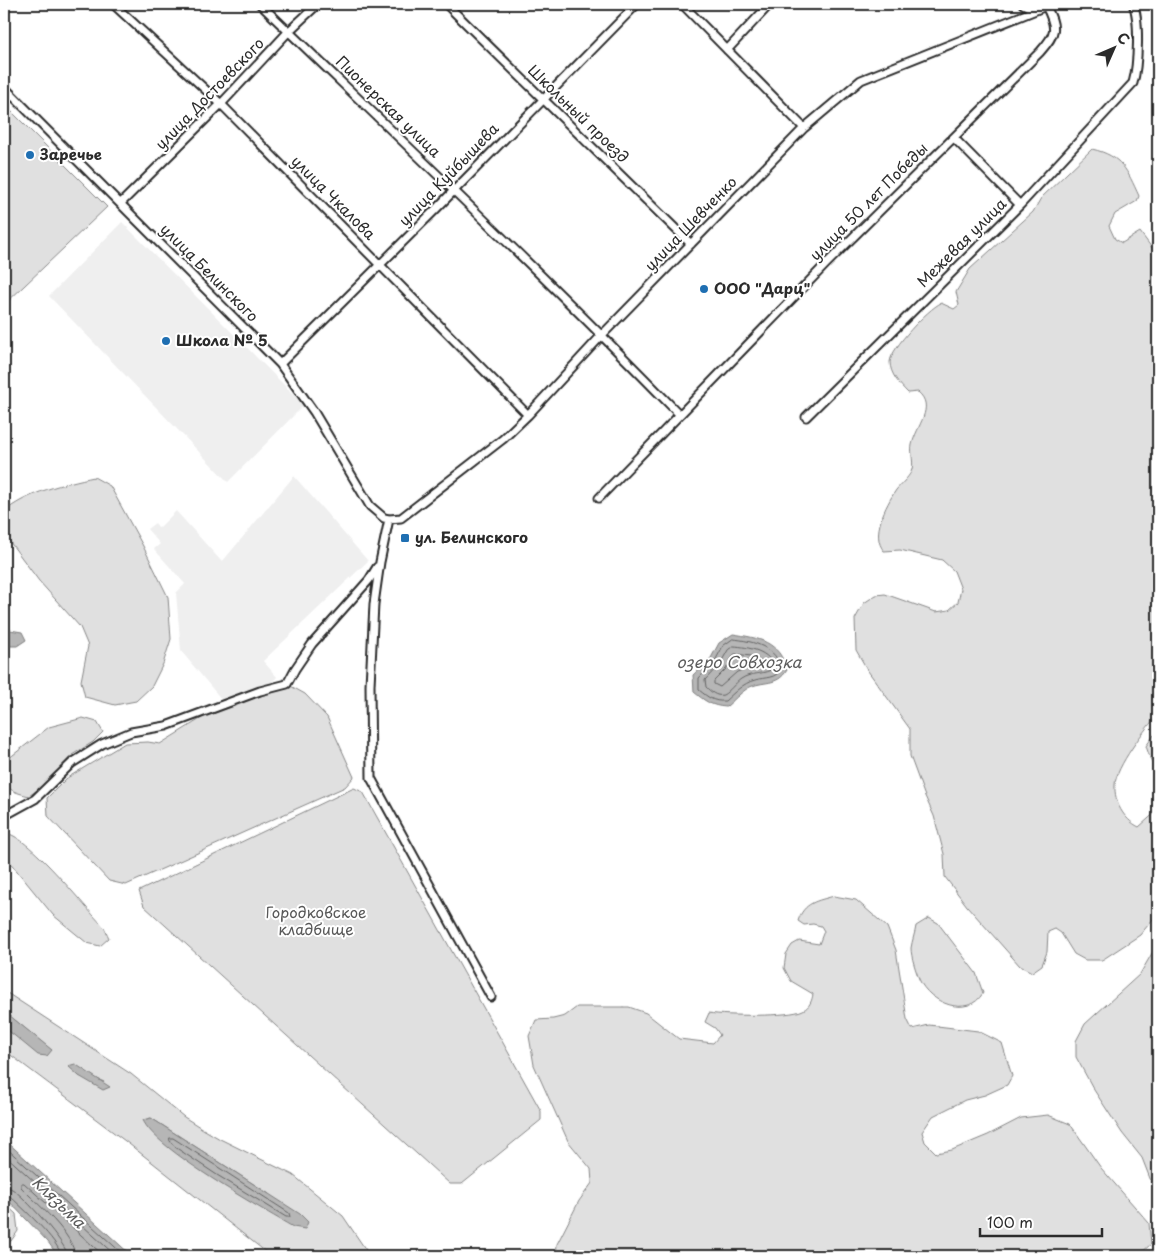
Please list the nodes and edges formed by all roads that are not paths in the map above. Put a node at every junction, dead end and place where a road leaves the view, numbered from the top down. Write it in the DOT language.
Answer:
graph roads {
  1 [pos="114,4"];
  2 [pos="260,4"];
  3 [pos="318,4"];
  4 [pos="446,4"];
  5 [pos="637,4"];
  6 [pos="682,4"];
  7 [pos="770,4"];
  8 [pos="1023,4"];
  9 [pos="1133,4"];
  10 [pos="1048,5"];
  11 [pos="1035,10"];
  12 [pos="289,32"];
  13 [pos="727,50"];
  14 [pos="4,87"];
  15 [pos="543,99"];
  16 [pos="221,104"];
  17 [pos="804,128"];
  18 [pos="954,138"];
  19 [pos="454,189"];
  20 [pos="121,203"];
  21 [pos="1020,205"];
  22 [pos="691,244"];
  23 [pos="380,265"];
  24 [pos="602,335"];
  25 [pos="280,364"];
  26 [pos="679,414"];
  27 [pos="528,415"];
  28 [pos="806,417"];
  29 [pos="599,498"];
  30 [pos="389,520"];
  31 [pos="380,562"];
  32 [pos="4,816"];
  33 [pos="491,997"];
  1 -- 16 [label="street, улица Чкалова"];
  2 -- 12 [label="street, Пионерская улица"];
  3 -- 12 [label="street, улица Достоевского"];
  4 -- 15 [label="street, Школьный проезд"];
  5 -- 15 [label="street, улица Куйбышева"];
  6 -- 13 [label="street"];
  7 -- 13 [label="street"];
  8 -- 11 [label="street"];
  9 -- 21 [label="street, Межевая улица"];
  10 -- 11 [label="street, улица Шевченко"];
  10 -- 18 [label="street, улица 50 лет Победы"];
  11 -- 17 [label="street, улица Шевченко"];
  12 -- 16 [label="street, улица Достоевского"];
  12 -- 19 [label="street, Пионерская улица"];
  13 -- 17 [label="street"];
  14 -- 20 [label="street, улица Белинского"];
  15 -- 19 [label="street, улица Куйбышева"];
  15 -- 22 [label="street, Школьный проезд"];
  16 -- 20 [label="street, улица Достоевского"];
  16 -- 23 [label="street, улица Чкалова"];
  17 -- 22 [label="street, улица Шевченко"];
  18 -- 21 [label="street"];
  18 -- 26 [label="street, улица 50 лет Победы"];
  19 -- 23 [label="street, улица Куйбышева"];
  19 -- 24 [label="street, Пионерская улица"];
  20 -- 25 [label="street, улица Белинского"];
  21 -- 28 [label="street, Межевая улица"];
  22 -- 24 [label="street, улица Шевченко"];
  23 -- 25 [label="street, улица Куйбышева"];
  23 -- 27 [label="street, улица Чкалова"];
  24 -- 26 [label="street, Пионерская улица"];
  24 -- 27 [label="street, улица Шевченко"];
  25 -- 30 [label="street, улица Белинского"];
  26 -- 29 [label="street, улица 50 лет Победы"];
  27 -- 30 [label="street, улица Шевченко"];
  30 -- 31 [label="street"];
  31 -- 32 [label="street"];
  31 -- 33 [label="street"];
}
